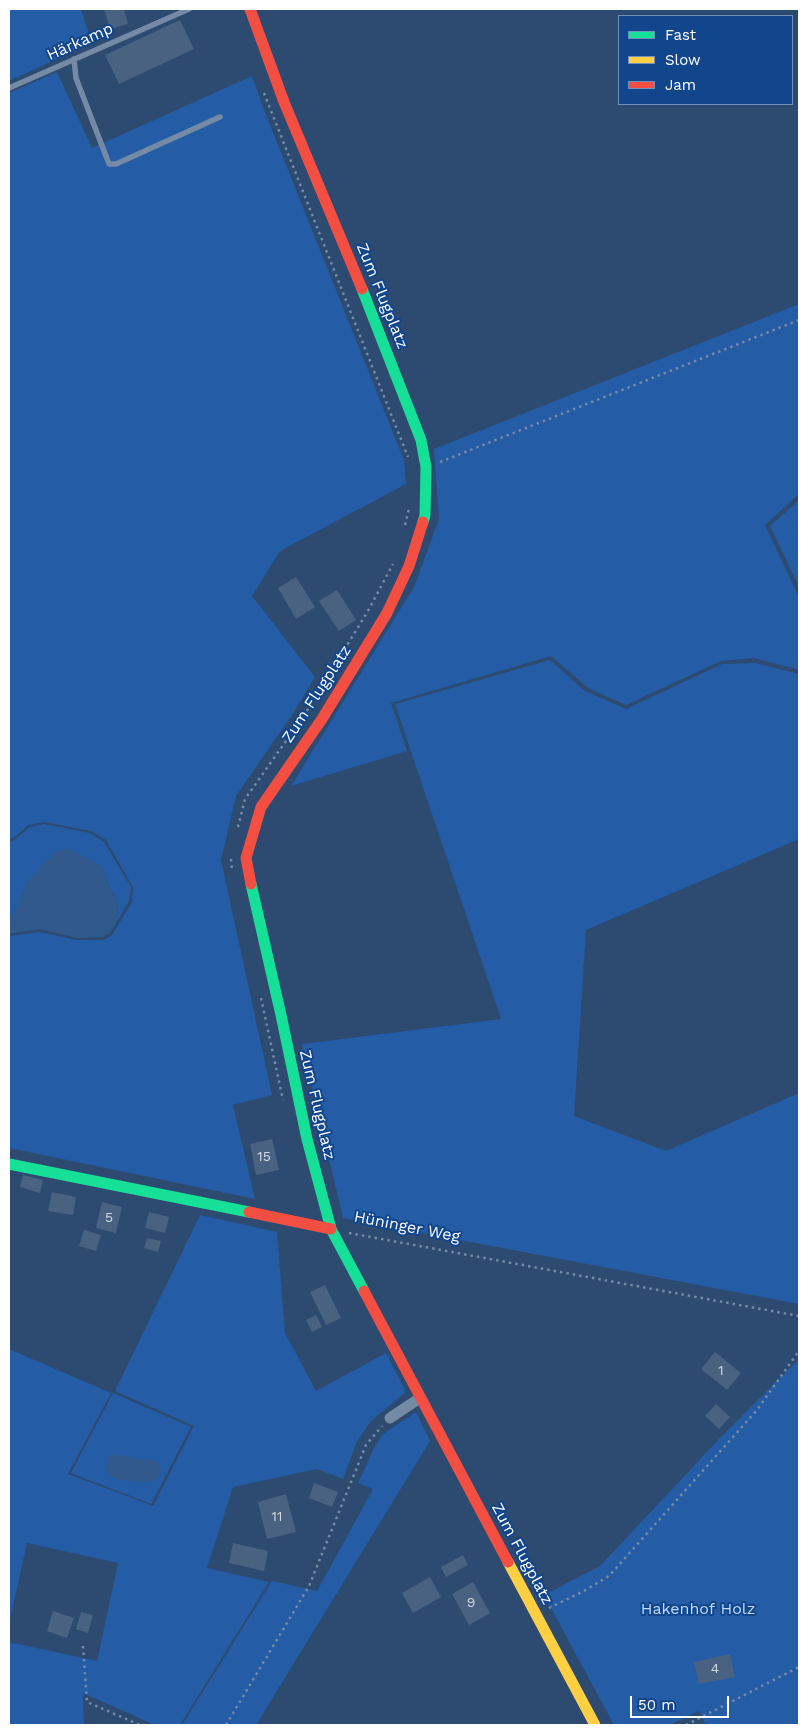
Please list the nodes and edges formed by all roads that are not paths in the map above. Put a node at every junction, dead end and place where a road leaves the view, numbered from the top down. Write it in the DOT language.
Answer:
graph roads {
  1 [pos="189,9"];
  2 [pos="250,9"];
  3 [pos="74,59"];
  4 [pos="9,88"];
  5 [pos="220,117"];
  6 [pos="9,1164"];
  7 [pos="331,1229"];
  8 [pos="420,1398"];
  9 [pos="390,1418"];
  10 [pos="595,1725"];
  1 -- 3 [label="lane, Härkamp"];
  2 -- 7 [label="street, Zum Flugplatz"];
  3 -- 4 [label="lane, Härkamp"];
  3 -- 5 [label="lane"];
  6 -- 7 [label="street, Hüninger Weg"];
  7 -- 8 [label="street, Zum Flugplatz"];
  8 -- 9 [label="street"];
  8 -- 10 [label="street, Zum Flugplatz"];
}
